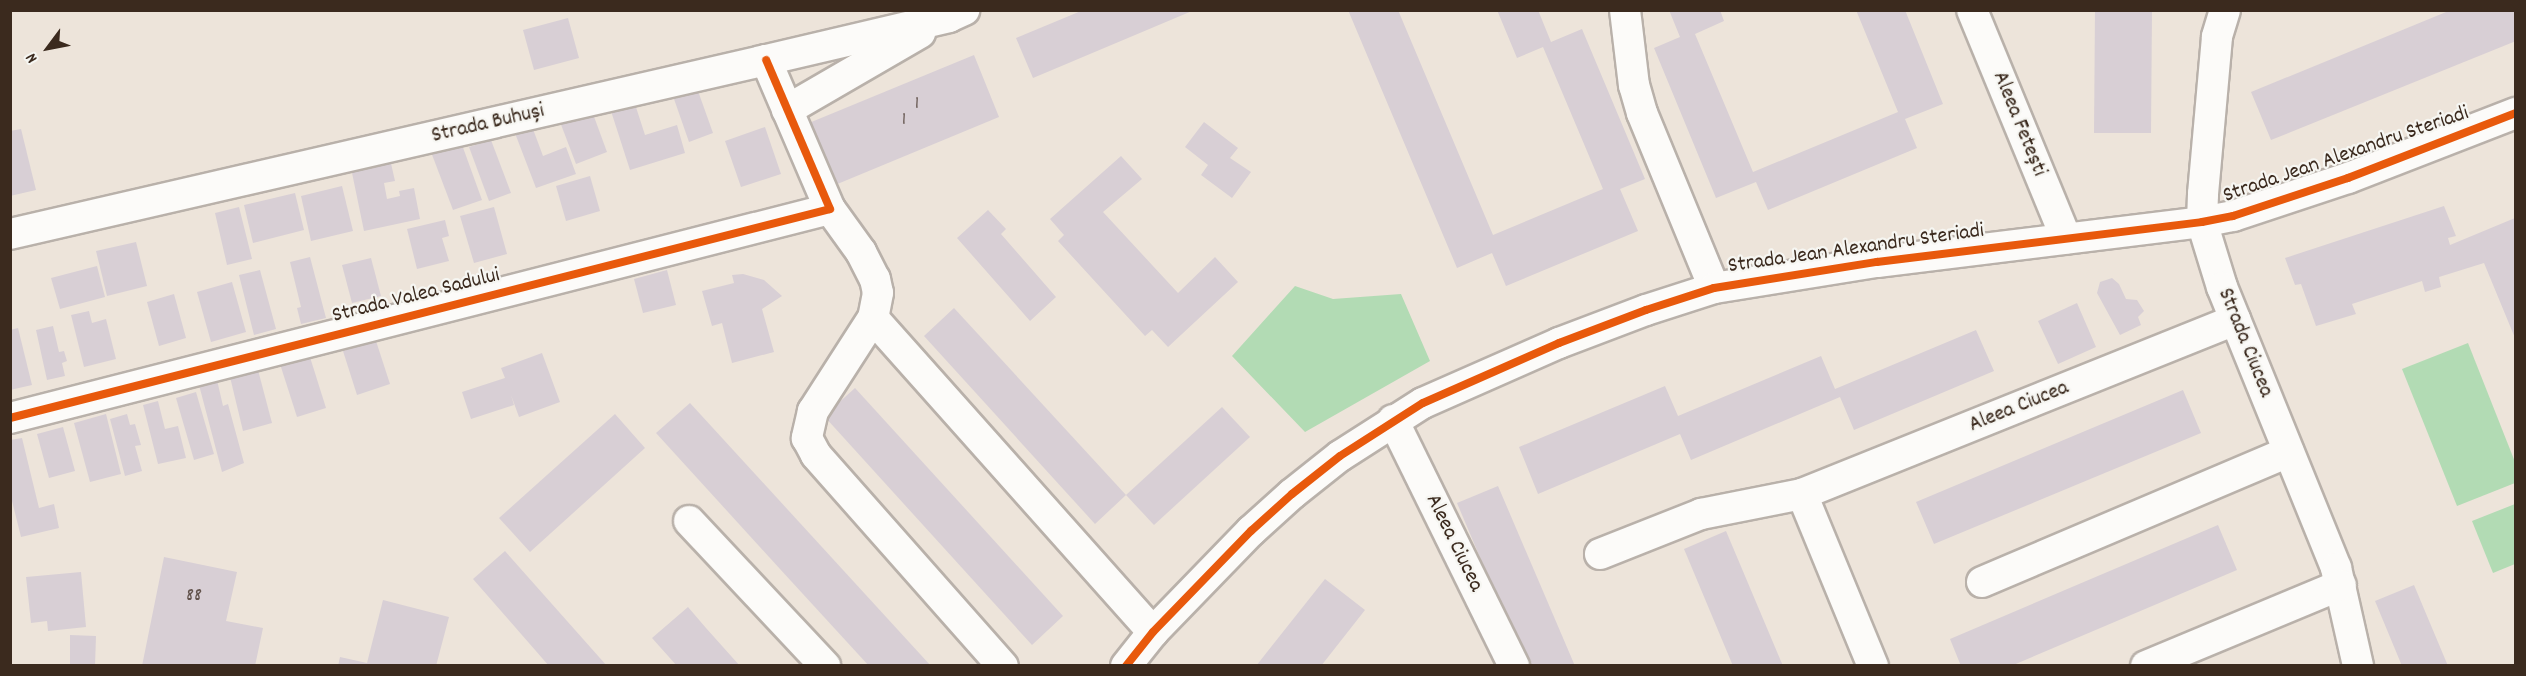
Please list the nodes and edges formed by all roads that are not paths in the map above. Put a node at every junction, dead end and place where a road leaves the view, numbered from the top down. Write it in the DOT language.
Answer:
graph roads {
  1 [pos="1625,10"];
  2 [pos="1972,10"];
  3 [pos="2225,10"];
  4 [pos="953,13"];
  5 [pos="766,60"];
  6 [pos="787,110"];
  7 [pos="2516,113"];
  8 [pos="830,208"];
  9 [pos="2202,222"];
  10 [pos="10,234"];
  11 [pos="2066,238"];
  12 [pos="1714,288"];
  13 [pos="873,318"];
  14 [pos="2235,320"];
  15 [pos="10,418"];
  16 [pos="1393,420"];
  17 [pos="2289,452"];
  18 [pos="1802,494"];
  19 [pos="689,521"];
  20 [pos="1600,554"];
  21 [pos="1982,582"];
  22 [pos="2341,585"];
  23 [pos="1153,632"];
  24 [pos="825,666"];
  25 [pos="1003,666"];
  26 [pos="1126,666"];
  27 [pos="1514,666"];
  28 [pos="1873,666"];
  29 [pos="2146,666"];
  30 [pos="2358,666"];
  1 -- 12 [label="street"];
  2 -- 11 [label="street, Aleea Fetești"];
  3 -- 9 [label="street, Strada Ciucea"];
  4 -- 5 [label="street, Strada Buhuși"];
  4 -- 6 [label="street"];
  5 -- 6 [label="street"];
  5 -- 10 [label="street, Strada Buhuși"];
  6 -- 8 [label="street"];
  7 -- 9 [label="street, Strada Jean Alexandru Steriadi"];
  8 -- 13 [label="street"];
  8 -- 15 [label="street, Strada Valea Sadului"];
  9 -- 11 [label="street, Strada Jean Alexandru Steriadi"];
  9 -- 14 [label="street, Strada Ciucea"];
  11 -- 12 [label="street, Strada Jean Alexandru Steriadi"];
  12 -- 16 [label="street, Strada Jean Alexandru Steriadi"];
  13 -- 23 [label="street"];
  13 -- 25 [label="street"];
  14 -- 17 [label="street, Strada Ciucea"];
  14 -- 18 [label="street, Aleea Ciucea"];
  16 -- 23 [label="street, Strada Jean Alexandru Steriadi"];
  16 -- 27 [label="street, Aleea Ciucea"];
  17 -- 21 [label="street"];
  17 -- 22 [label="street, Strada Ciucea"];
  18 -- 20 [label="street, Aleea Ciucea"];
  18 -- 28 [label="street"];
  19 -- 24 [label="street"];
  22 -- 29 [label="street"];
  22 -- 30 [label="street, Strada Ciucea"];
  23 -- 26 [label="street, Strada Jean Alexandru Steriadi"];
}
